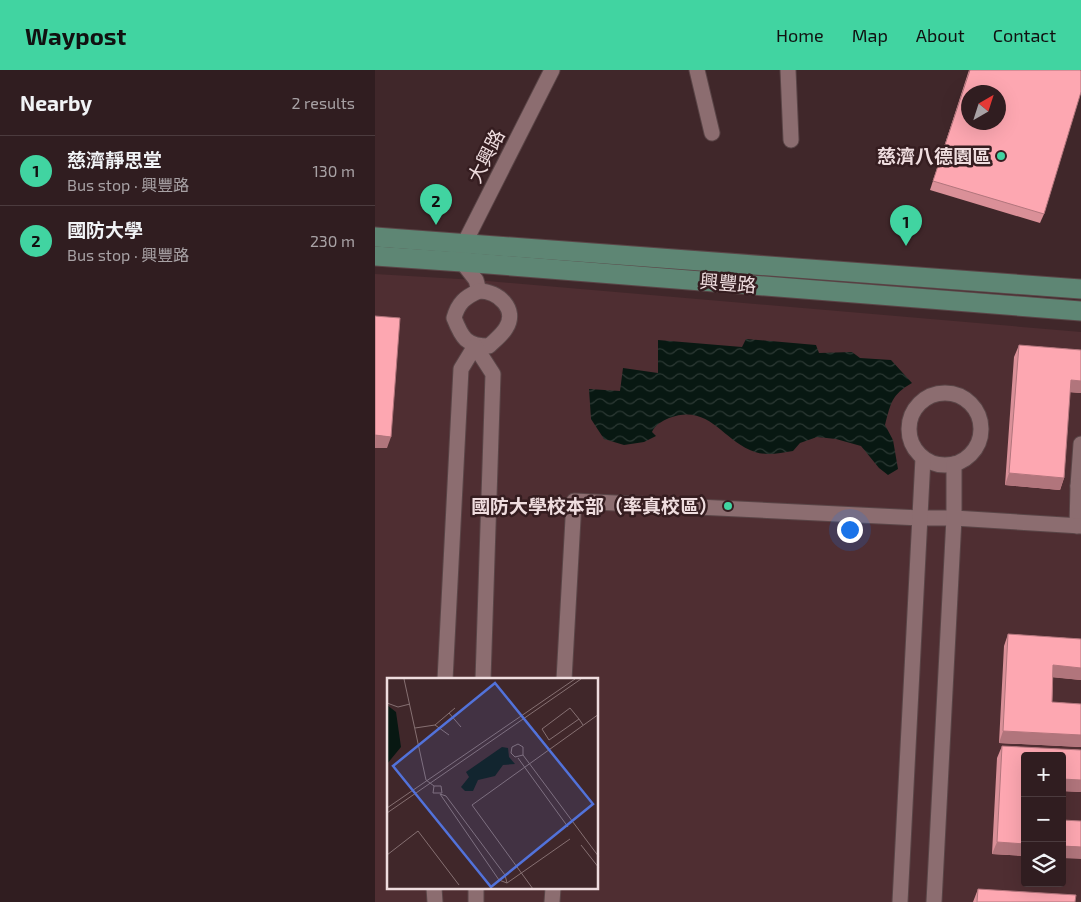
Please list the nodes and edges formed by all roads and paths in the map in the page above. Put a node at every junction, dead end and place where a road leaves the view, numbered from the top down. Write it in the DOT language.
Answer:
graph roads {
  1 [pos="552,70"];
  2 [pos="697,70"];
  3 [pos="788,70"];
  4 [pos="712,133"];
  5 [pos="791,140"];
  6 [pos="375,236"];
  7 [pos="465,242"];
  8 [pos="375,256"];
  9 [pos="462,262"];
  10 [pos="979,281"];
  11 [pos="1081,289"];
  12 [pos="479,291"];
  13 [pos="979,303"];
  14 [pos="1081,311"];
  15 [pos="475,346"];
  16 [pos="1081,444"];
  17 [pos="923,458"];
  18 [pos="953,464"];
  19 [pos="1080,486"];
  20 [pos="920,518"];
  21 [pos="953,518"];
  22 [pos="1079,526"];
  23 [pos="445,678"];
  24 [pos="483,678"];
  25 [pos="564,678"];
  26 [pos="900,902"];
  27 [pos="934,902"];
  1 -- 7 [label="street, 大興路"];
  2 -- 4 [label="street"];
  3 -- 5 [label="street"];
  6 -- 7 [label="main road, 興豐路"];
  7 -- 9 [label="street, 大興路"];
  7 -- 10 [label="main road, 興豐路"];
  8 -- 9 [label="main road, 興豐路"];
  9 -- 12 [label="street"];
  9 -- 13 [label="main road, 興豐路"];
  10 -- 11 [label="main road, 興豐路"];
  10 -- 13 [label="main road"];
  12 -- 15 [label="street"];
  12 -- 15 [label="street"];
  13 -- 14 [label="main road, 興豐路"];
  15 -- 23 [label="street"];
  15 -- 24 [label="street"];
  16 -- 19 [label="street"];
  17 -- 18 [label="street"];
  17 -- 18 [label="street"];
  17 -- 20 [label="street"];
  18 -- 21 [label="street"];
  19 -- 22 [label="street"];
  20 -- 21 [label="street"];
  20 -- 25 [label="street"];
  20 -- 26 [label="street"];
  21 -- 22 [label="street"];
  21 -- 27 [label="street"];
}
